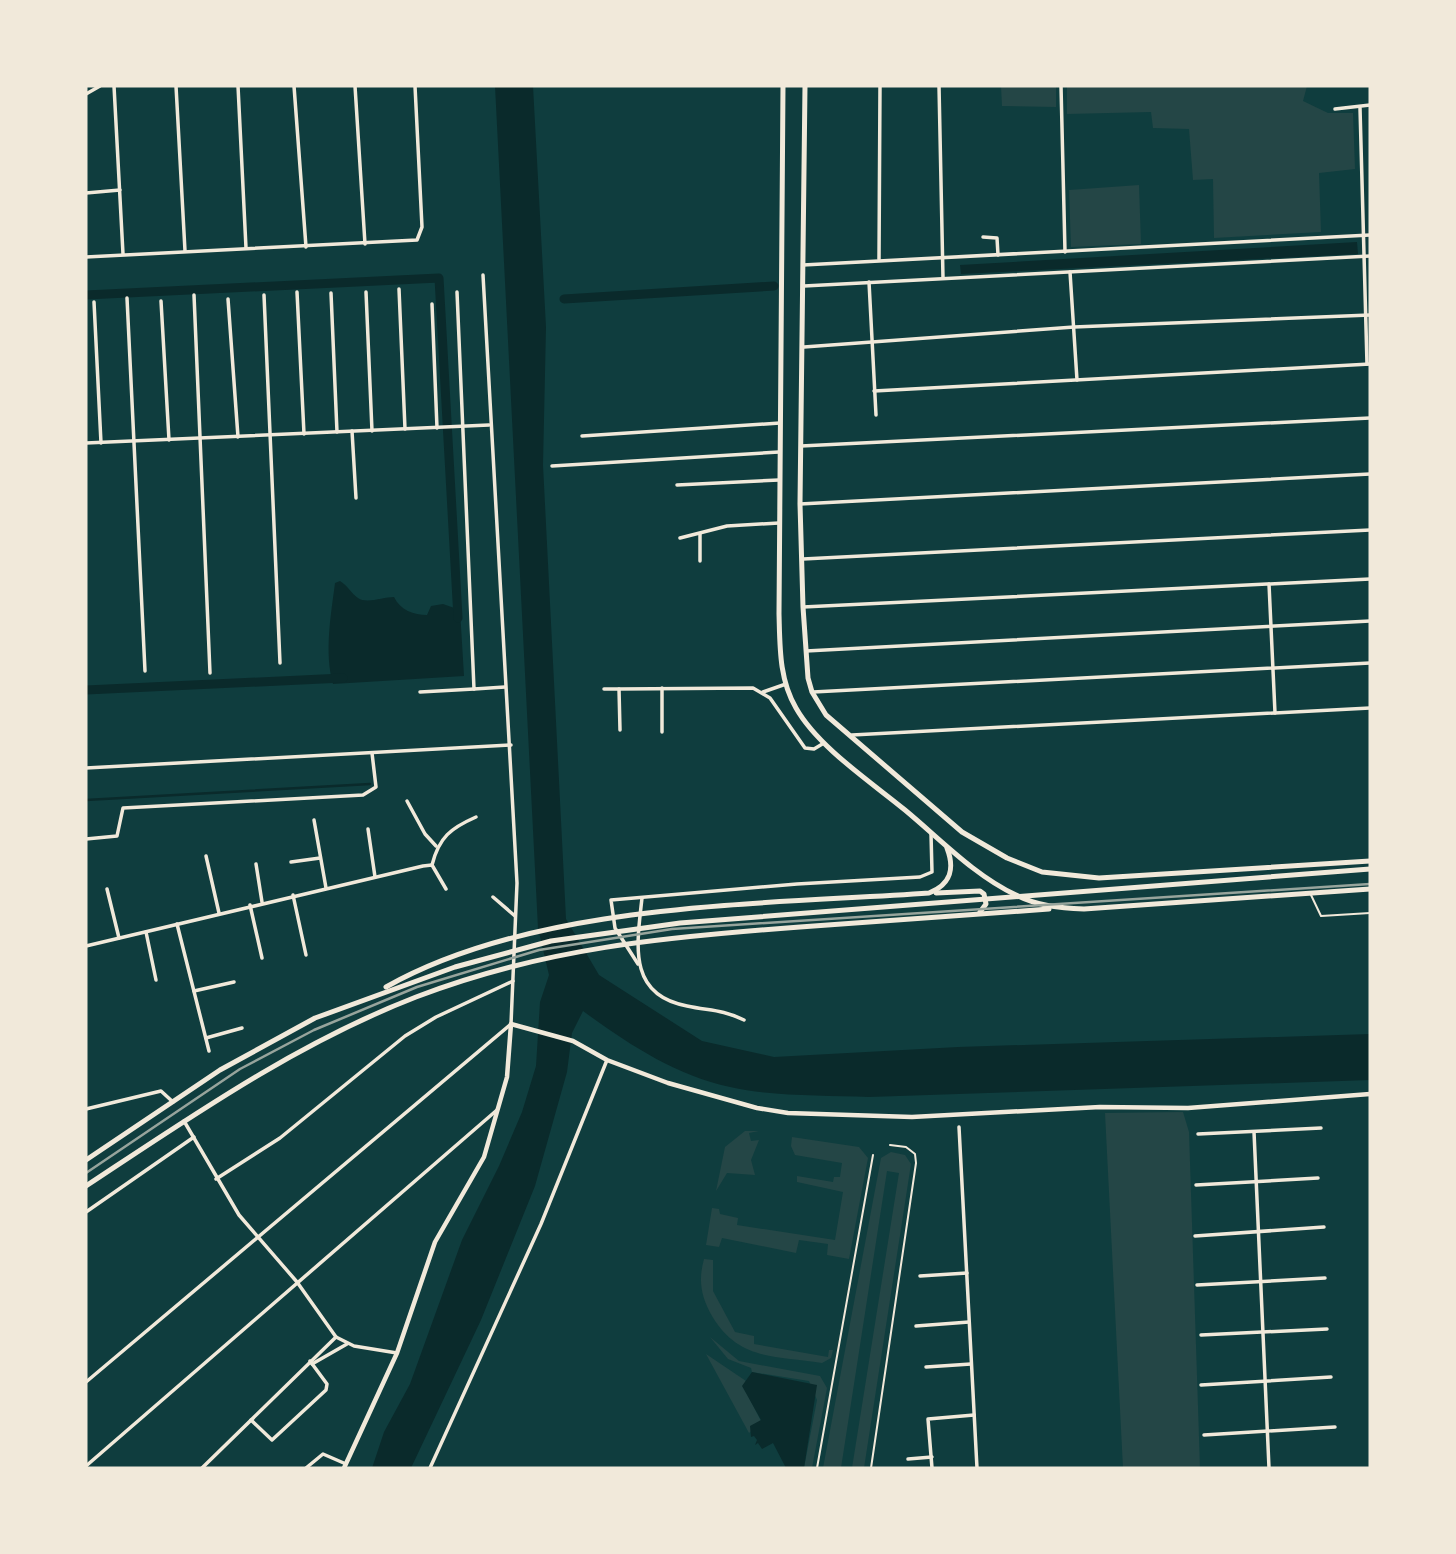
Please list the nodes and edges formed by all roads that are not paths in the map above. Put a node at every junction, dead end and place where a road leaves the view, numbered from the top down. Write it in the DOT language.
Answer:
graph roads {
  1 [pos="100,86"];
  2 [pos="114,86"];
  3 [pos="176,86"];
  4 [pos="237,86"];
  5 [pos="294,86"];
  6 [pos="355,86"];
  7 [pos="415,86"];
  8 [pos="783,86"];
  9 [pos="805,86"];
  10 [pos="880,86"];
  11 [pos="939,86"];
  12 [pos="1061,86"];
  13 [pos="86,94"];
  14 [pos="1370,105"];
  15 [pos="1360,108"];
  16 [pos="1335,109"];
  17 [pos="120,190"];
  18 [pos="86,193"];
  19 [pos="1370,235"];
  20 [pos="983,237"];
  21 [pos="1361,238"];
  22 [pos="365,244"];
  23 [pos="306,247"];
  24 [pos="246,248"];
  25 [pos="184,251"];
  26 [pos="1065,252"];
  27 [pos="123,254"];
  28 [pos="998,255"];
  29 [pos="1362,256"];
  30 [pos="1370,256"];
  31 [pos="86,257"];
  32 [pos="941,258"];
  33 [pos="879,260"];
  34 [pos="803,265"];
  35 [pos="1070,272"];
  36 [pos="483,275"];
  37 [pos="943,278"];
  38 [pos="869,282"];
  39 [pos="804,286"];
  40 [pos="399,289"];
  41 [pos="297,292"];
  42 [pos="366,292"];
  43 [pos="457,292"];
  44 [pos="331,293"];
  45 [pos="194,295"];
  46 [pos="264,295"];
  47 [pos="127,298"];
  48 [pos="228,299"];
  49 [pos="161,301"];
  50 [pos="94,302"];
  51 [pos="432,304"];
  52 [pos="1368,315"];
  53 [pos="1074,327"];
  54 [pos="871,343"];
  55 [pos="804,346"];
  56 [pos="1368,364"];
  57 [pos="1077,380"];
  58 [pos="874,391"];
  59 [pos="876,415"];
  60 [pos="1370,418"];
  61 [pos="780,423"];
  62 [pos="489,425"];
  63 [pos="462,426"];
  64 [pos="440,428"];
  65 [pos="405,429"];
  66 [pos="372,430"];
  67 [pos="352,431"];
  68 [pos="337,432"];
  69 [pos="304,434"];
  70 [pos="271,435"];
  71 [pos="582,436"];
  72 [pos="238,437"];
  73 [pos="202,438"];
  74 [pos="169,440"];
  75 [pos="134,441"];
  76 [pos="86,443"];
  77 [pos="101,443"];
  78 [pos="801,446"];
  79 [pos="779,452"];
  80 [pos="552,466"];
  81 [pos="1370,474"];
  82 [pos="779,480"];
  83 [pos="677,485"];
  84 [pos="356,498"];
  85 [pos="800,504"];
  86 [pos="779,523"];
  87 [pos="1370,530"];
  88 [pos="700,534"];
  89 [pos="680,538"];
  90 [pos="802,559"];
  91 [pos="700,561"];
  92 [pos="1370,579"];
  93 [pos="1269,584"];
  94 [pos="803,607"];
  95 [pos="1370,621"];
  96 [pos="1271,626"];
  97 [pos="804,651"];
  98 [pos="280,663"];
  99 [pos="1370,663"];
  100 [pos="1273,668"];
  101 [pos="145,671"];
  102 [pos="210,673"];
  103 [pos="786,684"];
  104 [pos="505,687"];
  105 [pos="662,688"];
  106 [pos="474,689"];
  107 [pos="604,689"];
  108 [pos="619,689"];
  109 [pos="421,692"];
  110 [pos="763,692"];
  111 [pos="812,692"];
  112 [pos="1370,708"];
  113 [pos="1275,713"];
  114 [pos="620,730"];
  115 [pos="662,732"];
  116 [pos="849,735"];
  117 [pos="826,742"];
  118 [pos="511,745"];
  119 [pos="372,753"];
  120 [pos="86,768"];
  121 [pos="407,801"];
  122 [pos="476,817"];
  123 [pos="314,820"];
  124 [pos="368,829"];
  125 [pos="931,832"];
  126 [pos="86,839"];
  127 [pos="946,845"];
  128 [pos="436,846"];
  129 [pos="206,856"];
  130 [pos="321,858"];
  131 [pos="1370,861"];
  132 [pos="291,862"];
  133 [pos="256,864"];
  134 [pos="432,864"];
  135 [pos="1370,869"];
  136 [pos="375,877"];
  137 [pos="326,888"];
  138 [pos="107,889"];
  139 [pos="446,889"];
  140 [pos="1370,889"];
  141 [pos="929,893"];
  142 [pos="1310,893"];
  143 [pos="293,895"];
  144 [pos="493,897"];
  145 [pos="642,898"];
  146 [pos="262,902"];
  147 [pos="250,905"];
  148 [pos="1062,908"];
  149 [pos="1370,912"];
  150 [pos="219,913"];
  151 [pos="975,914"];
  152 [pos="515,916"];
  153 [pos="177,924"];
  154 [pos="146,932"];
  155 [pos="119,938"];
  156 [pos="86,946"];
  157 [pos="306,955"];
  158 [pos="262,958"];
  159 [pos="638,964"];
  160 [pos="156,980"];
  161 [pos="513,981"];
  162 [pos="234,982"];
  163 [pos="194,991"];
  164 [pos="377,993"];
  165 [pos="744,1020"];
  166 [pos="511,1024"];
  167 [pos="242,1028"];
  168 [pos="206,1038"];
  169 [pos="209,1051"];
  170 [pos="607,1060"];
  171 [pos="1370,1094"];
  172 [pos="173,1102"];
  173 [pos="86,1109"];
  174 [pos="498,1109"];
  175 [pos="184,1121"];
  176 [pos="959,1127"];
  177 [pos="1321,1128"];
  178 [pos="1254,1132"];
  179 [pos="1198,1134"];
  180 [pos="194,1137"];
  181 [pos="890,1145"];
  182 [pos="873,1155"];
  183 [pos="86,1160"];
  184 [pos="1318,1178"];
  185 [pos="216,1179"];
  186 [pos="1256,1181"];
  187 [pos="1196,1185"];
  188 [pos="86,1186"];
  189 [pos="86,1212"];
  190 [pos="1324,1227"];
  191 [pos="1258,1231"];
  192 [pos="256,1236"];
  193 [pos="1195,1236"];
  194 [pos="967,1273"];
  195 [pos="920,1276"];
  196 [pos="1325,1278"];
  197 [pos="1261,1280"];
  198 [pos="297,1282"];
  199 [pos="1197,1285"];
  200 [pos="969,1322"];
  201 [pos="916,1326"];
  202 [pos="1327,1329"];
  203 [pos="1263,1331"];
  204 [pos="1201,1335"];
  205 [pos="336,1336"];
  206 [pos="347,1344"];
  207 [pos="397,1353"];
  208 [pos="311,1363"];
  209 [pos="971,1364"];
  210 [pos="926,1367"];
  211 [pos="1331,1377"];
  212 [pos="1265,1381"];
  213 [pos="86,1382"];
  214 [pos="1201,1385"];
  215 [pos="975,1415"];
  216 [pos="251,1420"];
  217 [pos="1335,1427"];
  218 [pos="1268,1431"];
  219 [pos="1204,1435"];
  220 [pos="932,1457"];
  221 [pos="908,1459"];
  222 [pos="86,1466"];
  223 [pos="345,1466"];
  224 [pos="202,1468"];
  225 [pos="306,1468"];
  226 [pos="430,1468"];
  227 [pos="817,1468"];
  228 [pos="871,1468"];
  229 [pos="932,1468"];
  230 [pos="977,1468"];
  231 [pos="1269,1468"];
  1 -- 13 [label="street"];
  2 -- 17 [label="street"];
  3 -- 25 [label="street"];
  4 -- 24 [label="street"];
  5 -- 23 [label="street"];
  6 -- 22 [label="street"];
  7 -- 22 [label="street"];
  8 -- 61 [label="main road"];
  9 -- 34 [label="main road"];
  10 -- 33 [label="street"];
  11 -- 32 [label="street"];
  12 -- 26 [label="street"];
  14 -- 15 [label="street"];
  15 -- 16 [label="street"];
  15 -- 21 [label="street"];
  17 -- 18 [label="street"];
  17 -- 27 [label="street"];
  19 -- 21 [label="street"];
  20 -- 28 [label="street"];
  21 -- 26 [label="street"];
  21 -- 29 [label="street"];
  22 -- 23 [label="street"];
  23 -- 24 [label="street"];
  24 -- 25 [label="street"];
  25 -- 27 [label="street"];
  26 -- 28 [label="street"];
  27 -- 31 [label="street"];
  28 -- 32 [label="street"];
  29 -- 30 [label="street"];
  29 -- 35 [label="street"];
  29 -- 52 [label="street"];
  32 -- 33 [label="street"];
  32 -- 37 [label="street"];
  33 -- 34 [label="street"];
  34 -- 39 [label="main road"];
  35 -- 37 [label="street"];
  35 -- 53 [label="street"];
  36 -- 62 [label="street"];
  37 -- 38 [label="street"];
  38 -- 39 [label="street"];
  38 -- 54 [label="street"];
  39 -- 55 [label="main road"];
  40 -- 65 [label="street"];
  41 -- 69 [label="street"];
  42 -- 66 [label="street"];
  43 -- 63 [label="street"];
  44 -- 68 [label="street"];
  45 -- 73 [label="street"];
  46 -- 70 [label="street"];
  47 -- 75 [label="street"];
  48 -- 72 [label="street"];
  49 -- 74 [label="street"];
  50 -- 77 [label="street"];
  51 -- 64 [label="street"];
  52 -- 53 [label="street"];
  52 -- 56 [label="street"];
  53 -- 54 [label="street"];
  53 -- 57 [label="street"];
  54 -- 55 [label="street"];
  54 -- 58 [label="street"];
  55 -- 78 [label="main road"];
  56 -- 57 [label="street"];
  57 -- 58 [label="street"];
  58 -- 59 [label="street"];
  60 -- 78 [label="street"];
  61 -- 71 [label="street"];
  61 -- 79 [label="main road"];
  62 -- 63 [label="street"];
  62 -- 104 [label="street"];
  63 -- 64 [label="street"];
  63 -- 106 [label="street"];
  64 -- 65 [label="street"];
  65 -- 66 [label="street"];
  66 -- 67 [label="street"];
  67 -- 68 [label="street"];
  67 -- 84 [label="street"];
  68 -- 69 [label="street"];
  69 -- 70 [label="street"];
  70 -- 72 [label="street"];
  70 -- 98 [label="street"];
  72 -- 73 [label="street"];
  73 -- 74 [label="street"];
  73 -- 102 [label="street"];
  74 -- 75 [label="street"];
  75 -- 77 [label="street"];
  75 -- 101 [label="street"];
  76 -- 77 [label="street"];
  78 -- 85 [label="main road"];
  79 -- 80 [label="street"];
  79 -- 82 [label="main road"];
  81 -- 85 [label="street"];
  82 -- 83 [label="street"];
  82 -- 86 [label="main road"];
  85 -- 90 [label="main road"];
  86 -- 88 [label="street"];
  86 -- 103 [label="main road"];
  87 -- 90 [label="street"];
  88 -- 89 [label="street"];
  88 -- 91 [label="street"];
  90 -- 94 [label="main road"];
  92 -- 93 [label="street"];
  93 -- 94 [label="street"];
  93 -- 96 [label="street"];
  94 -- 97 [label="main road"];
  95 -- 96 [label="street"];
  96 -- 97 [label="street"];
  96 -- 100 [label="street"];
  97 -- 111 [label="main road"];
  99 -- 100 [label="street"];
  100 -- 111 [label="street"];
  100 -- 113 [label="street"];
  103 -- 110 [label="street"];
  103 -- 117 [label="main road"];
  104 -- 106 [label="street"];
  104 -- 118 [label="street"];
  105 -- 108 [label="street"];
  105 -- 110 [label="street"];
  105 -- 115 [label="street"];
  106 -- 109 [label="street"];
  107 -- 108 [label="street"];
  108 -- 114 [label="street"];
  110 -- 117 [label="street"];
  111 -- 116 [label="main road"];
  112 -- 113 [label="street"];
  113 -- 116 [label="street"];
  116 -- 131 [label="main road"];
  117 -- 125 [label="main road"];
  118 -- 119 [label="street"];
  118 -- 152 [label="street"];
  119 -- 120 [label="street"];
  119 -- 126 [label="street"];
  121 -- 128 [label="street"];
  122 -- 128 [label="street"];
  123 -- 130 [label="street"];
  124 -- 136 [label="street"];
  125 -- 127 [label="main road"];
  125 -- 145 [label="street"];
  127 -- 141 [label="main road"];
  127 -- 148 [label="main road"];
  128 -- 134 [label="street"];
  129 -- 150 [label="street"];
  130 -- 132 [label="street"];
  130 -- 137 [label="street"];
  133 -- 146 [label="street"];
  134 -- 136 [label="street"];
  134 -- 139 [label="street"];
  135 -- 164 [label="main road"];
  136 -- 137 [label="street"];
  137 -- 143 [label="street"];
  138 -- 155 [label="street"];
  140 -- 142 [label="main road"];
  141 -- 151 [label="main road"];
  141 -- 164 [label="main road"];
  142 -- 148 [label="main road"];
  142 -- 149 [label="lane"];
  143 -- 146 [label="street"];
  143 -- 157 [label="street"];
  144 -- 152 [label="street"];
  145 -- 159 [label="street"];
  145 -- 159 [label="street"];
  146 -- 147 [label="street"];
  147 -- 150 [label="street"];
  147 -- 158 [label="street"];
  148 -- 151 [label="main road"];
  150 -- 153 [label="street"];
  151 -- 175 [label="main road"];
  152 -- 161 [label="street"];
  153 -- 154 [label="street"];
  153 -- 163 [label="street"];
  154 -- 155 [label="street"];
  154 -- 160 [label="street"];
  155 -- 156 [label="street"];
  159 -- 165 [label="street"];
  161 -- 166 [label="street"];
  161 -- 185 [label="street"];
  162 -- 163 [label="street"];
  163 -- 168 [label="street"];
  164 -- 172 [label="main road"];
  166 -- 170 [label="street"];
  166 -- 174 [label="street"];
  166 -- 192 [label="street"];
  167 -- 168 [label="street"];
  168 -- 169 [label="street"];
  170 -- 171 [label="street"];
  170 -- 226 [label="street"];
  172 -- 173 [label="street"];
  172 -- 183 [label="main road"];
  174 -- 198 [label="street"];
  174 -- 207 [label="street"];
  175 -- 180 [label="street"];
  175 -- 188 [label="main road"];
  176 -- 194 [label="street"];
  177 -- 178 [label="street"];
  178 -- 179 [label="street"];
  178 -- 186 [label="street"];
  180 -- 185 [label="street"];
  180 -- 189 [label="street"];
  181 -- 228 [label="lane"];
  182 -- 227 [label="lane"];
  184 -- 186 [label="street"];
  185 -- 192 [label="street"];
  186 -- 187 [label="street"];
  186 -- 191 [label="street"];
  190 -- 191 [label="street"];
  191 -- 193 [label="street"];
  191 -- 197 [label="street"];
  192 -- 198 [label="street"];
  192 -- 213 [label="street"];
  194 -- 195 [label="street"];
  194 -- 200 [label="street"];
  196 -- 197 [label="street"];
  197 -- 199 [label="street"];
  197 -- 203 [label="street"];
  198 -- 205 [label="street"];
  198 -- 222 [label="street"];
  200 -- 201 [label="street"];
  200 -- 209 [label="street"];
  202 -- 203 [label="street"];
  203 -- 204 [label="street"];
  203 -- 212 [label="street"];
  205 -- 206 [label="street"];
  205 -- 208 [label="street"];
  206 -- 207 [label="street"];
  206 -- 208 [label="street"];
  207 -- 223 [label="street"];
  208 -- 216 [label="street"];
  208 -- 216 [label="street"];
  209 -- 210 [label="street"];
  209 -- 215 [label="street"];
  211 -- 212 [label="street"];
  212 -- 214 [label="street"];
  212 -- 218 [label="street"];
  215 -- 220 [label="street"];
  215 -- 230 [label="street"];
  216 -- 224 [label="street"];
  217 -- 218 [label="street"];
  218 -- 219 [label="street"];
  218 -- 231 [label="street"];
  220 -- 221 [label="street"];
  220 -- 229 [label="street"];
  223 -- 225 [label="street"];
}
